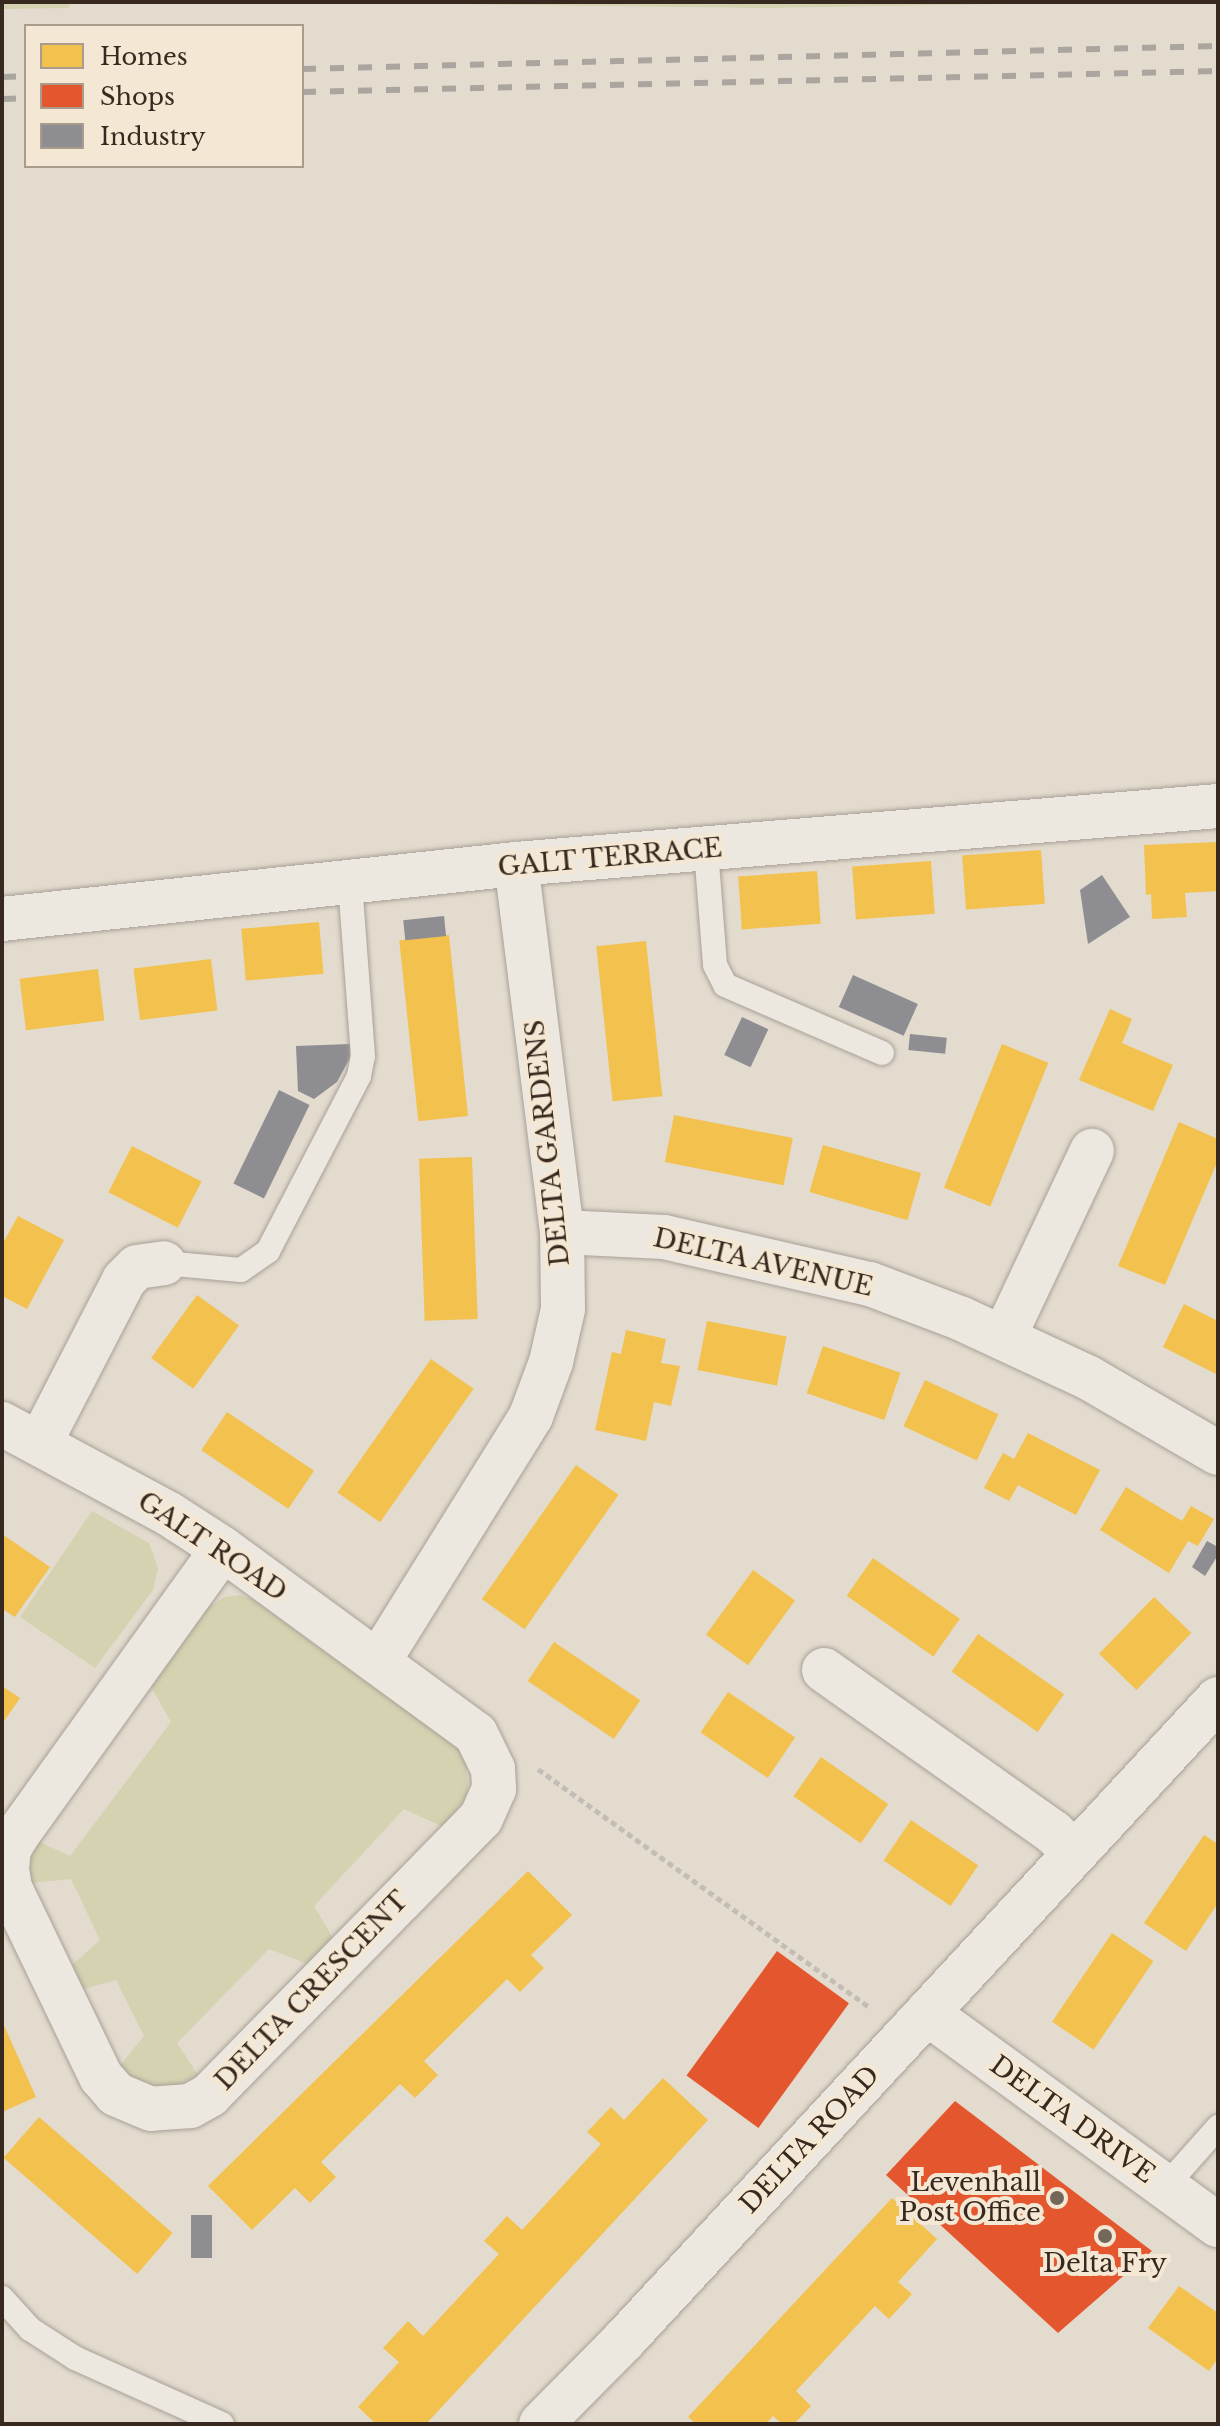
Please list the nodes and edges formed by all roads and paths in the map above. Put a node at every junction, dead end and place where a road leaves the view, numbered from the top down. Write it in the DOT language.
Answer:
graph roads {
  1 [pos="1218,806"];
  2 [pos="706,850"];
  3 [pos="516,864"];
  4 [pos="350,884"];
  5 [pos="2,919"];
  6 [pos="882,1053"];
  7 [pos="1092,1151"];
  8 [pos="562,1232"];
  9 [pos="164,1263"];
  10 [pos="1004,1337"];
  11 [pos="21,1434"];
  12 [pos="1218,1453"];
  13 [pos="223,1549"];
  14 [pos="378,1662"];
  15 [pos="824,1670"];
  16 [pos="1218,1699"];
  17 [pos="487,1750"];
  18 [pos="1074,1852"];
  19 [pos="917,2023"];
  20 [pos="1218,2127"];
  21 [pos="1165,2187"];
  22 [pos="1218,2225"];
  23 [pos="2,2298"];
  24 [pos="222,2424"];
  25 [pos="541,2424"];
  1 -- 2 [label="street, GALT TERRACE"];
  2 -- 3 [label="street, GALT TERRACE"];
  2 -- 6 [label="lane"];
  3 -- 4 [label="street, GALT TERRACE"];
  3 -- 8 [label="street, DELTA GARDENS"];
  4 -- 5 [label="street, GALT TERRACE"];
  4 -- 9 [label="lane"];
  7 -- 10 [label="street"];
  8 -- 10 [label="street, DELTA AVENUE"];
  8 -- 14 [label="street, DELTA GARDENS"];
  9 -- 11 [label="street, GALT ROAD"];
  10 -- 12 [label="street, DELTA AVENUE"];
  11 -- 13 [label="street, GALT ROAD"];
  13 -- 14 [label="street, GALT ROAD"];
  13 -- 17 [label="street, DELTA CRESCENT"];
  14 -- 17 [label="street"];
  15 -- 18 [label="street"];
  16 -- 18 [label="street, DELTA ROAD"];
  17 -- 19 [label="path"];
  18 -- 19 [label="street, DELTA ROAD"];
  19 -- 21 [label="street, DELTA DRIVE"];
  19 -- 25 [label="street, DELTA ROAD"];
  20 -- 21 [label="lane"];
  21 -- 22 [label="street, DELTA DRIVE"];
  23 -- 24 [label="lane"];
}
